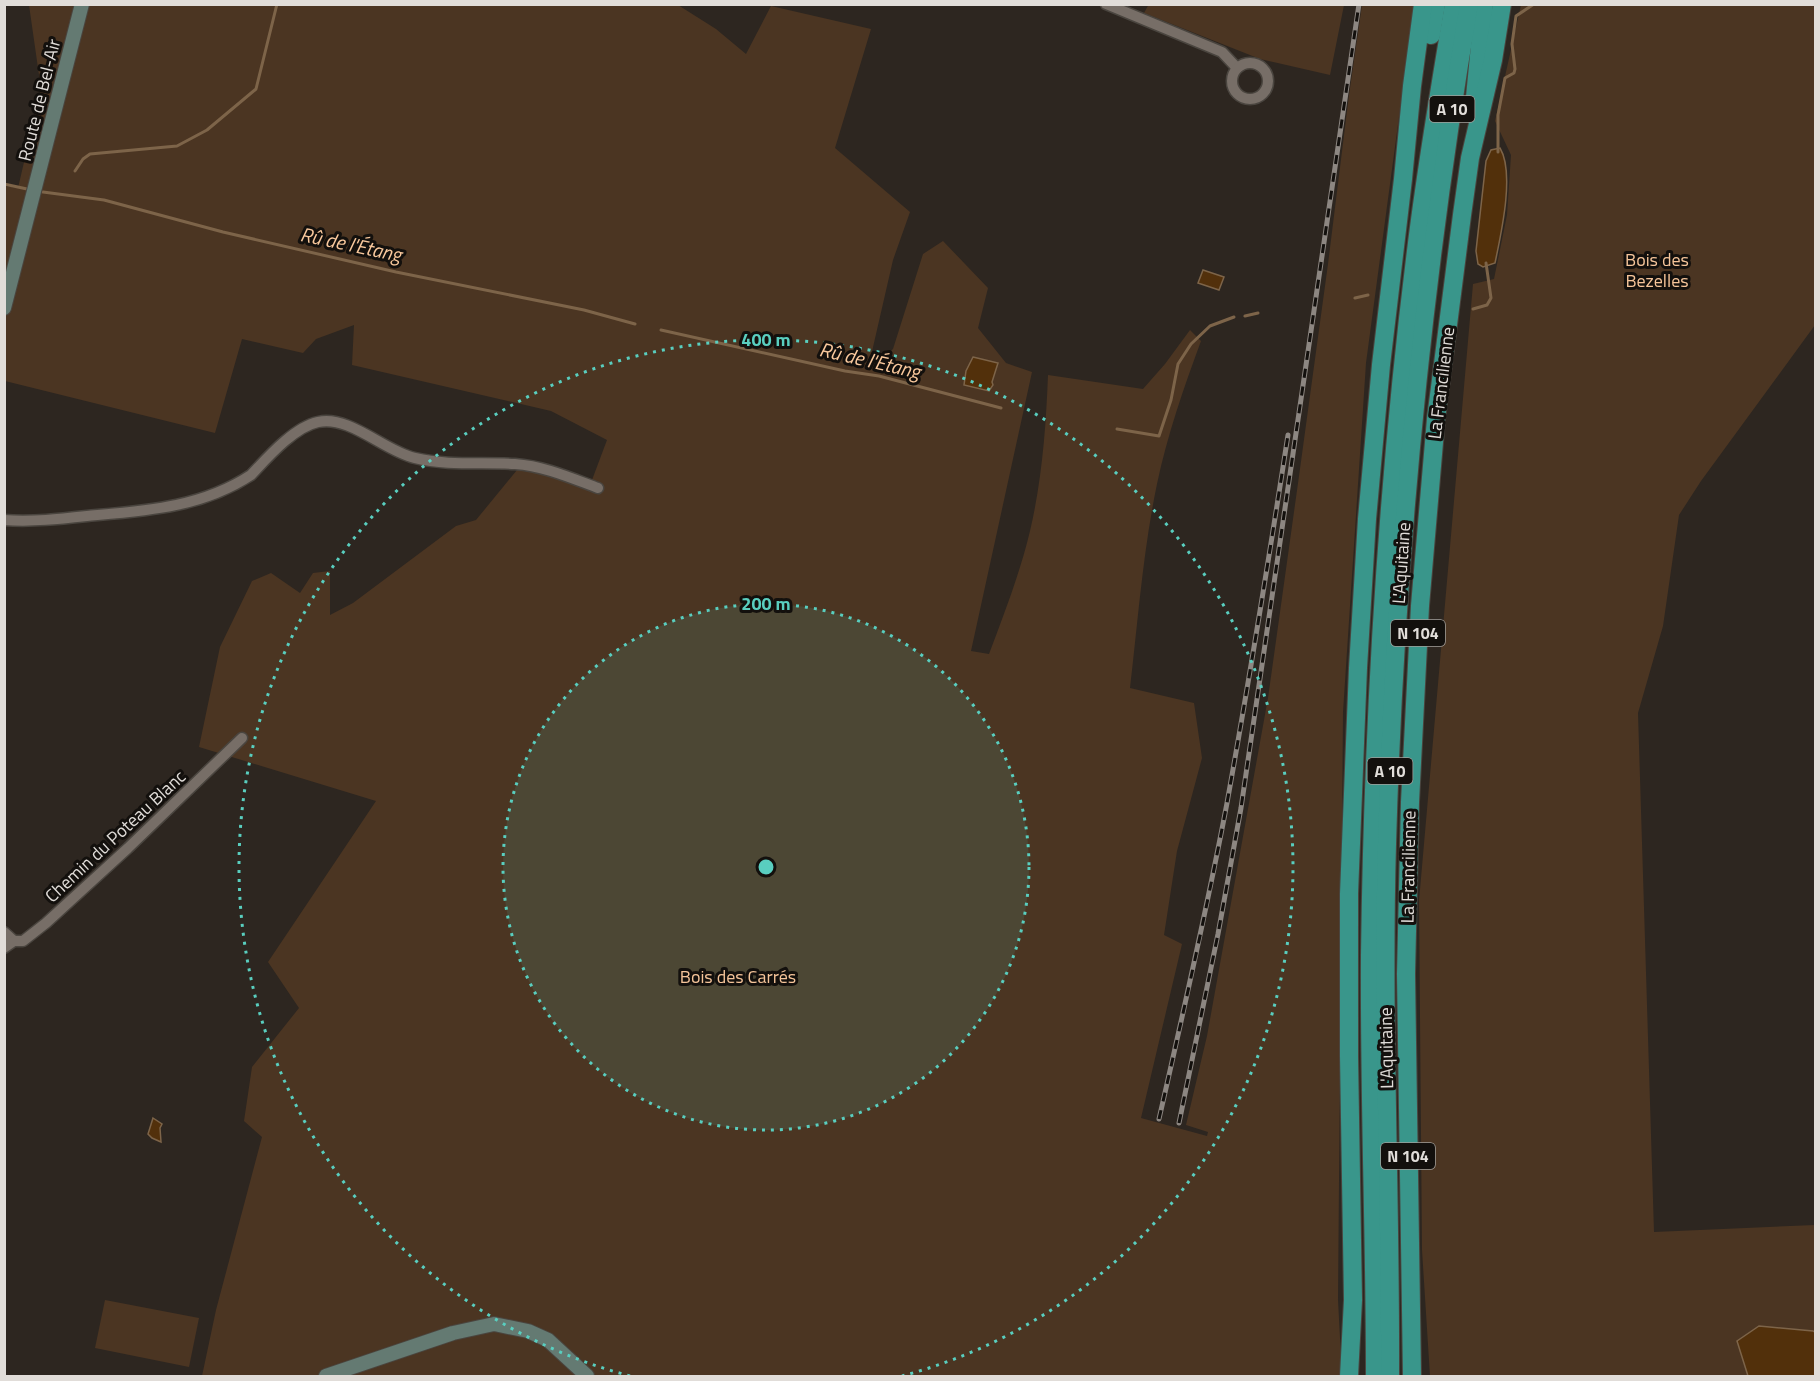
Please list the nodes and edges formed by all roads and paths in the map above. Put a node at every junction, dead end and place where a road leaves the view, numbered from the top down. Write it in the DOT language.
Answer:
graph roads {
  1 [pos="82,4"];
  2 [pos="1106,4"];
  3 [pos="1423,4"];
  4 [pos="1436,4"];
  5 [pos="1454,4"];
  6 [pos="1469,4"];
  7 [pos="1484,4"];
  8 [pos="1502,4"];
  9 [pos="1237,68"];
  10 [pos="1470,158"];
  11 [pos="1403,179"];
  12 [pos="4,308"];
  13 [pos="598,488"];
  14 [pos="4,520"];
  15 [pos="242,738"];
  16 [pos="4,932"];
  17 [pos="14,941"];
  18 [pos="4,948"];
  19 [pos="1353,1300"];
  20 [pos="327,1377"];
  21 [pos="587,1377"];
  22 [pos="1349,1377"];
  23 [pos="1361,1377"];
  24 [pos="1375,1377"];
  25 [pos="1390,1377"];
  26 [pos="1412,1377"];
  1 -- 12 [label="main road, Route de Bel-Air"];
  2 -- 9 [label="street"];
  3 -- 11 [label="highway"];
  4 -- 11 [label="highway"];
  5 -- 24 [label="highway, L'Aquitaine / A 10"];
  6 -- 25 [label="highway, L'Aquitaine / A 10"];
  7 -- 10 [label="highway"];
  8 -- 10 [label="highway, La Francilienne / N 104"];
  10 -- 26 [label="highway, La Francilienne / N 104"];
  11 -- 19 [label="highway"];
  13 -- 14 [label="street"];
  15 -- 17 [label="street, Chemin du Poteau Blanc"];
  16 -- 17 [label="street"];
  17 -- 18 [label="street, Chemin du Poteau Blanc"];
  19 -- 22 [label="highway"];
  19 -- 23 [label="highway"];
  20 -- 21 [label="main road"];
}
